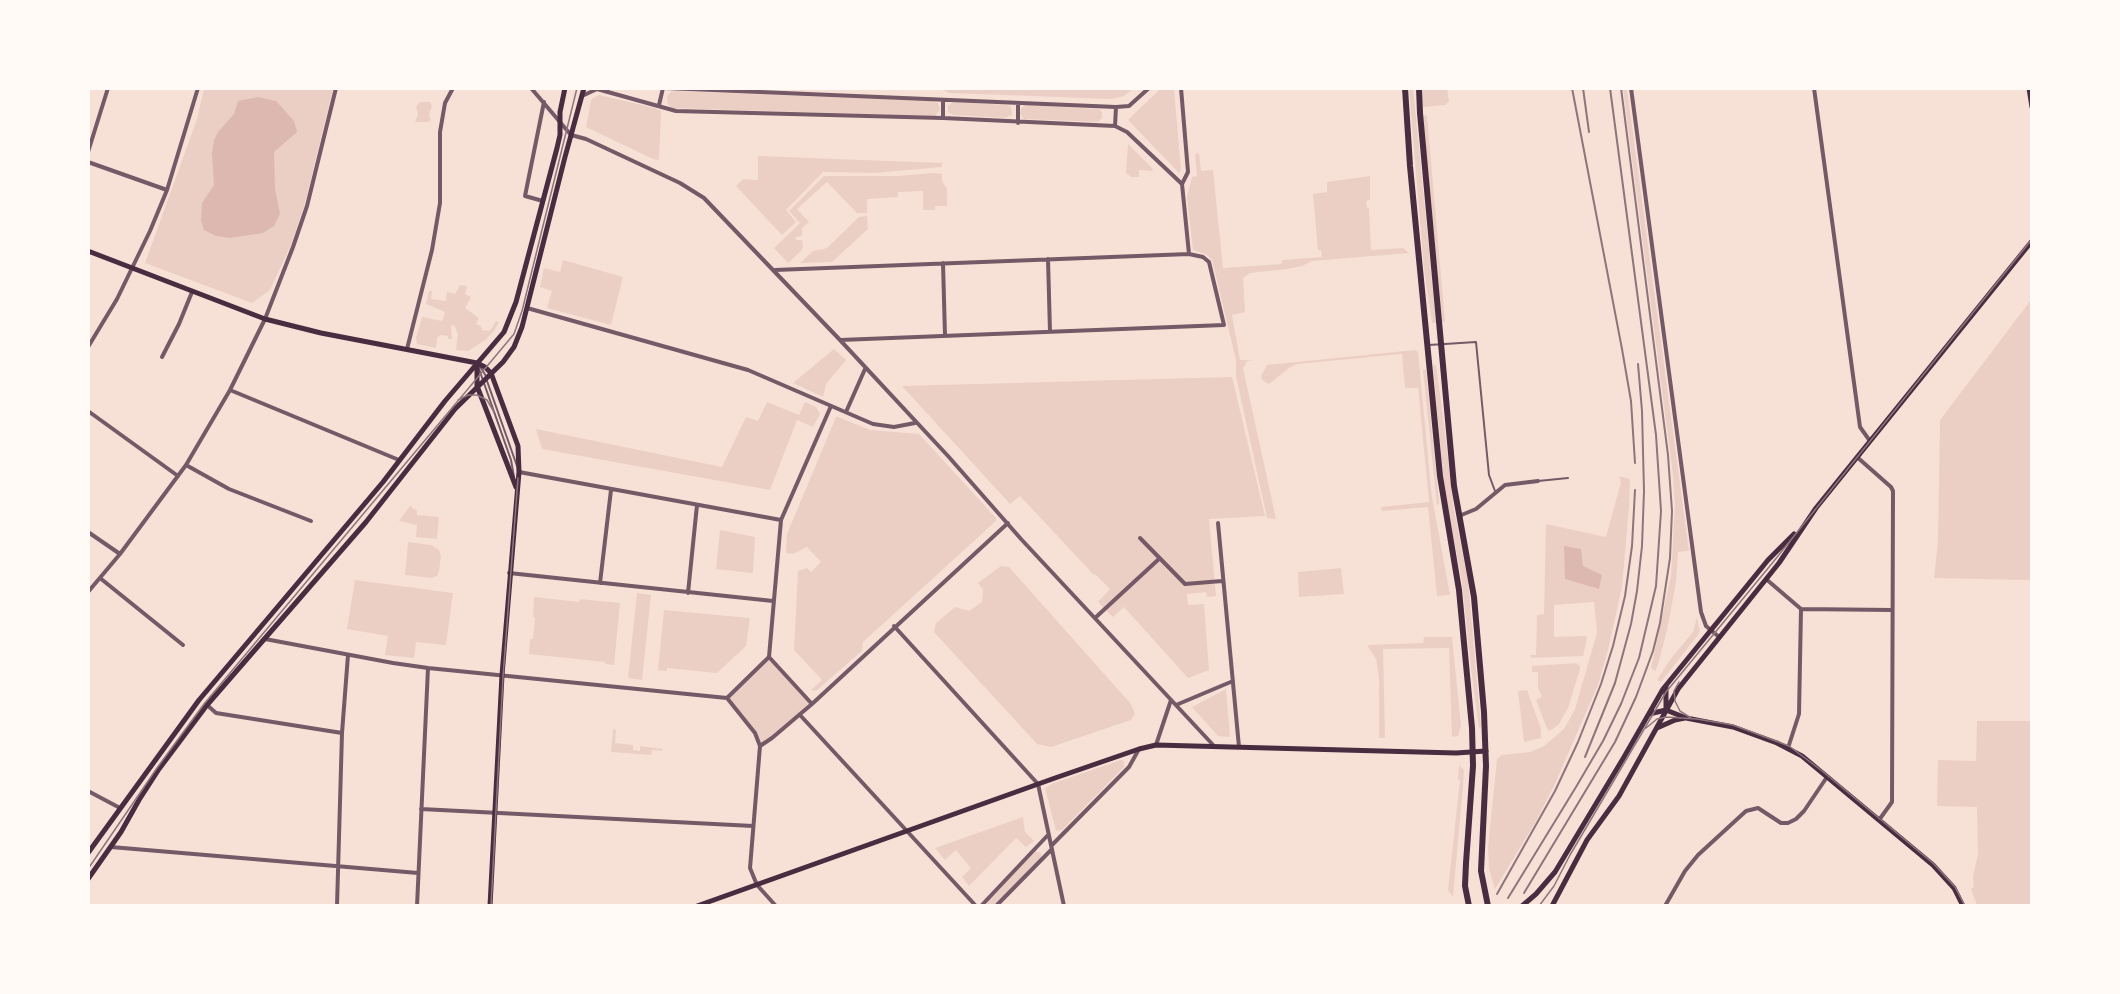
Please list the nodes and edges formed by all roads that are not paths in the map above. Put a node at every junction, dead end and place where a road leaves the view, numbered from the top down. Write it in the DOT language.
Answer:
graph roads {
  1 [pos="108,88"];
  2 [pos="198,88"];
  3 [pos="336,88"];
  4 [pos="453,88"];
  5 [pos="531,88"];
  6 [pos="565,88"];
  7 [pos="584,88"];
  8 [pos="664,88"];
  9 [pos="1149,88"];
  10 [pos="1181,88"];
  11 [pos="1405,88"];
  12 [pos="1419,88"];
  13 [pos="1631,88"];
  14 [pos="1814,88"];
  15 [pos="2029,88"];
  16 [pos="582,96"];
  17 [pos="943,100"];
  18 [pos="544,102"];
  19 [pos="1018,103"];
  20 [pos="659,105"];
  21 [pos="1116,107"];
  22 [pos="2031,107"];
  23 [pos="943,118"];
  24 [pos="559,122"];
  25 [pos="1017,123"];
  26 [pos="1115,126"];
  27 [pos="571,135"];
  28 [pos="88,152"];
  29 [pos="88,162"];
  30 [pos="1182,184"];
  31 [pos="167,190"];
  32 [pos="543,201"];
  33 [pos="2031,241"];
  34 [pos="2029,247"];
  35 [pos="88,251"];
  36 [pos="1190,254"];
  37 [pos="1048,259"];
  38 [pos="943,263"];
  39 [pos="132,268"];
  40 [pos="774,270"];
  41 [pos="192,292"];
  42 [pos="527,308"];
  43 [pos="264,319"];
  44 [pos="1050,332"];
  45 [pos="945,336"];
  46 [pos="840,340"];
  47 [pos="1441,344"];
  48 [pos="1427,345"];
  49 [pos="88,347"];
  50 [pos="407,349"];
  51 [pos="162,357"];
  52 [pos="477,363"];
  53 [pos="865,369"];
  54 [pos="487,377"];
  55 [pos="477,386"];
  56 [pos="230,390"];
  57 [pos="831,406"];
  58 [pos="88,411"];
  59 [pos="846,412"];
  60 [pos="915,423"];
  61 [pos="1870,441"];
  62 [pos="1857,457"];
  63 [pos="399,460"];
  64 [pos="186,465"];
  65 [pos="178,476"];
  66 [pos="1568,478"];
  67 [pos="517,480"];
  68 [pos="1538,481"];
  69 [pos="611,490"];
  70 [pos="1495,491"];
  71 [pos="697,505"];
  72 [pos="1459,516"];
  73 [pos="781,520"];
  74 [pos="311,521"];
  75 [pos="1008,523"];
  76 [pos="1218,523"];
  77 [pos="1802,526"];
  78 [pos="88,532"];
  79 [pos="1140,538"];
  80 [pos="120,555"];
  81 [pos="1160,558"];
  82 [pos="509,573"];
  83 [pos="100,578"];
  84 [pos="1765,579"];
  85 [pos="1222,581"];
  86 [pos="600,583"];
  87 [pos="88,592"];
  88 [pos="688,592"];
  89 [pos="773,601"];
  90 [pos="1801,609"];
  91 [pos="1892,610"];
  92 [pos="1095,618"];
  93 [pos="894,626"];
  94 [pos="1711,630"];
  95 [pos="1719,637"];
  96 [pos="265,638"];
  97 [pos="183,645"];
  98 [pos="348,655"];
  99 [pos="770,657"];
  100 [pos="428,668"];
  101 [pos="502,675"];
  102 [pos="1233,681"];
  103 [pos="1666,684"];
  104 [pos="727,698"];
  105 [pos="1171,699"];
  106 [pos="813,704"];
  107 [pos="207,705"];
  108 [pos="1176,705"];
  109 [pos="1666,710"];
  110 [pos="800,715"];
  111 [pos="1648,715"];
  112 [pos="1686,718"];
  113 [pos="1656,729"];
  114 [pos="342,733"];
  115 [pos="1156,745"];
  116 [pos="760,746"];
  117 [pos="1215,747"];
  118 [pos="1239,747"];
  119 [pos="1788,748"];
  120 [pos="1139,749"];
  121 [pos="1486,751"];
  122 [pos="1473,752"];
  123 [pos="1827,776"];
  124 [pos="1038,784"];
  125 [pos="88,791"];
  126 [pos="120,808"];
  127 [pos="421,809"];
  128 [pos="494,813"];
  129 [pos="1879,820"];
  130 [pos="753,826"];
  131 [pos="906,831"];
  132 [pos="1049,834"];
  133 [pos="111,847"];
  134 [pos="1052,847"];
  135 [pos="88,853"];
  136 [pos="339,866"];
  137 [pos="418,873"];
  138 [pos="88,879"];
  139 [pos="756,885"];
  140 [pos="1467,898"];
  141 [pos="717,902"];
  142 [pos="337,906"];
  143 [pos="417,906"];
  144 [pos="490,906"];
  145 [pos="697,906"];
  146 [pos="776,906"];
  147 [pos="976,906"];
  148 [pos="981,906"];
  149 [pos="996,906"];
  150 [pos="1064,906"];
  151 [pos="1462,906"];
  152 [pos="1469,906"];
  153 [pos="1488,906"];
  154 [pos="1522,906"];
  155 [pos="1552,906"];
  156 [pos="1665,906"];
  157 [pos="1963,906"];
  1 -- 28 [label="street"];
  2 -- 31 [label="street"];
  3 -- 43 [label="street"];
  4 -- 50 [label="street"];
  5 -- 18 [label="street"];
  6 -- 24 [label="main road"];
  7 -- 16 [label="main road"];
  8 -- 17 [label="street"];
  8 -- 20 [label="street"];
  9 -- 21 [label="street"];
  10 -- 30 [label="street"];
  11 -- 48 [label="main road"];
  12 -- 47 [label="main road"];
  13 -- 94 [label="street"];
  14 -- 61 [label="street"];
  15 -- 22 [label="main road"];
  16 -- 20 [label="street"];
  16 -- 27 [label="main road"];
  17 -- 19 [label="street"];
  17 -- 23 [label="street"];
  18 -- 24 [label="street"];
  18 -- 32 [label="street"];
  19 -- 21 [label="street"];
  19 -- 25 [label="street"];
  20 -- 23 [label="street"];
  21 -- 26 [label="street"];
  23 -- 25 [label="street"];
  24 -- 27 [label="street"];
  24 -- 32 [label="main road"];
  25 -- 26 [label="street"];
  26 -- 30 [label="street"];
  27 -- 40 [label="street"];
  27 -- 42 [label="main road"];
  29 -- 31 [label="street"];
  30 -- 36 [label="street"];
  31 -- 39 [label="street"];
  32 -- 52 [label="main road"];
  33 -- 34 [label="main road"];
  34 -- 61 [label="main road"];
  35 -- 39 [label="main road"];
  36 -- 37 [label="street"];
  36 -- 44 [label="street"];
  37 -- 38 [label="street"];
  37 -- 44 [label="street"];
  38 -- 40 [label="street"];
  38 -- 45 [label="street"];
  39 -- 41 [label="main road"];
  39 -- 49 [label="street"];
  40 -- 46 [label="street"];
  41 -- 43 [label="main road"];
  41 -- 51 [label="street"];
  42 -- 54 [label="main road"];
  42 -- 57 [label="street"];
  43 -- 50 [label="main road"];
  43 -- 56 [label="street"];
  44 -- 45 [label="street"];
  45 -- 46 [label="street"];
  46 -- 53 [label="street"];
  47 -- 48 [label="lane"];
  47 -- 70 [label="lane"];
  47 -- 72 [label="main road"];
  48 -- 122 [label="main road"];
  50 -- 52 [label="main road"];
  52 -- 54 [label="lane"];
  52 -- 54 [label="main road"];
  52 -- 55 [label="main road"];
  52 -- 63 [label="main road"];
  53 -- 59 [label="street"];
  53 -- 60 [label="street"];
  54 -- 55 [label="main road"];
  54 -- 67 [label="lane"];
  54 -- 67 [label="main road"];
  55 -- 67 [label="main road"];
  55 -- 96 [label="main road"];
  56 -- 63 [label="street"];
  56 -- 64 [label="street"];
  57 -- 59 [label="street"];
  57 -- 73 [label="street"];
  58 -- 65 [label="street"];
  59 -- 60 [label="street"];
  60 -- 75 [label="street"];
  61 -- 62 [label="main road"];
  62 -- 77 [label="main road"];
  62 -- 91 [label="street"];
  63 -- 126 [label="main road"];
  64 -- 65 [label="street"];
  64 -- 74 [label="street"];
  65 -- 80 [label="street"];
  66 -- 68 [label="lane"];
  67 -- 69 [label="street"];
  67 -- 82 [label="main road"];
  68 -- 70 [label="street"];
  69 -- 71 [label="street"];
  69 -- 86 [label="street"];
  70 -- 72 [label="street"];
  71 -- 73 [label="street"];
  71 -- 88 [label="street"];
  72 -- 121 [label="main road"];
  73 -- 89 [label="street"];
  75 -- 92 [label="street"];
  75 -- 93 [label="street"];
  76 -- 85 [label="street"];
  77 -- 84 [label="main road"];
  77 -- 94 [label="main road"];
  78 -- 80 [label="street"];
  79 -- 81 [label="street"];
  80 -- 83 [label="street"];
  81 -- 85 [label="street"];
  81 -- 92 [label="street"];
  82 -- 86 [label="street"];
  82 -- 101 [label="main road"];
  83 -- 87 [label="street"];
  83 -- 97 [label="street"];
  84 -- 90 [label="street"];
  84 -- 95 [label="main road"];
  85 -- 102 [label="street"];
  86 -- 88 [label="street"];
  88 -- 89 [label="street"];
  89 -- 99 [label="street"];
  90 -- 91 [label="street"];
  90 -- 119 [label="street"];
  91 -- 129 [label="street"];
  92 -- 105 [label="street"];
  93 -- 106 [label="street"];
  93 -- 124 [label="street"];
  94 -- 95 [label="street"];
  94 -- 103 [label="main road"];
  95 -- 109 [label="main road"];
  96 -- 98 [label="street"];
  96 -- 107 [label="main road"];
  98 -- 100 [label="street"];
  98 -- 114 [label="street"];
  99 -- 104 [label="street"];
  99 -- 106 [label="street"];
  100 -- 101 [label="street"];
  100 -- 127 [label="street"];
  101 -- 104 [label="street"];
  101 -- 128 [label="main road"];
  102 -- 108 [label="street"];
  102 -- 118 [label="street"];
  103 -- 109 [label="main road"];
  103 -- 111 [label="main road"];
  104 -- 116 [label="street"];
  105 -- 108 [label="street"];
  105 -- 115 [label="street"];
  106 -- 110 [label="street"];
  107 -- 114 [label="street"];
  107 -- 133 [label="main road"];
  108 -- 117 [label="street"];
  109 -- 111 [label="main road"];
  109 -- 112 [label="main road"];
  109 -- 113 [label="main road"];
  110 -- 116 [label="street"];
  110 -- 131 [label="street"];
  111 -- 154 [label="main road"];
  112 -- 113 [label="main road"];
  112 -- 119 [label="main road"];
  113 -- 155 [label="main road"];
  114 -- 136 [label="street"];
  115 -- 117 [label="main road"];
  115 -- 120 [label="main road"];
  116 -- 130 [label="street"];
  117 -- 118 [label="main road"];
  118 -- 122 [label="main road"];
  119 -- 123 [label="main road"];
  120 -- 124 [label="main road"];
  120 -- 134 [label="street"];
  121 -- 122 [label="main road"];
  121 -- 153 [label="main road"];
  122 -- 140 [label="main road"];
  123 -- 129 [label="main road"];
  123 -- 156 [label="street"];
  124 -- 131 [label="main road"];
  124 -- 132 [label="street"];
  125 -- 126 [label="street"];
  126 -- 135 [label="main road"];
  127 -- 128 [label="street"];
  127 -- 137 [label="street"];
  128 -- 130 [label="street"];
  128 -- 144 [label="main road"];
  129 -- 157 [label="main road"];
  130 -- 139 [label="street"];
  131 -- 139 [label="main road"];
  131 -- 147 [label="street"];
  132 -- 134 [label="street"];
  132 -- 148 [label="street"];
  133 -- 136 [label="street"];
  133 -- 138 [label="main road"];
  134 -- 149 [label="street"];
  134 -- 150 [label="street"];
  136 -- 137 [label="street"];
  136 -- 142 [label="street"];
  137 -- 143 [label="street"];
  139 -- 141 [label="main road"];
  139 -- 146 [label="street"];
  140 -- 151 [label="main road"];
  140 -- 152 [label="main road"];
  141 -- 145 [label="main road"];
}
